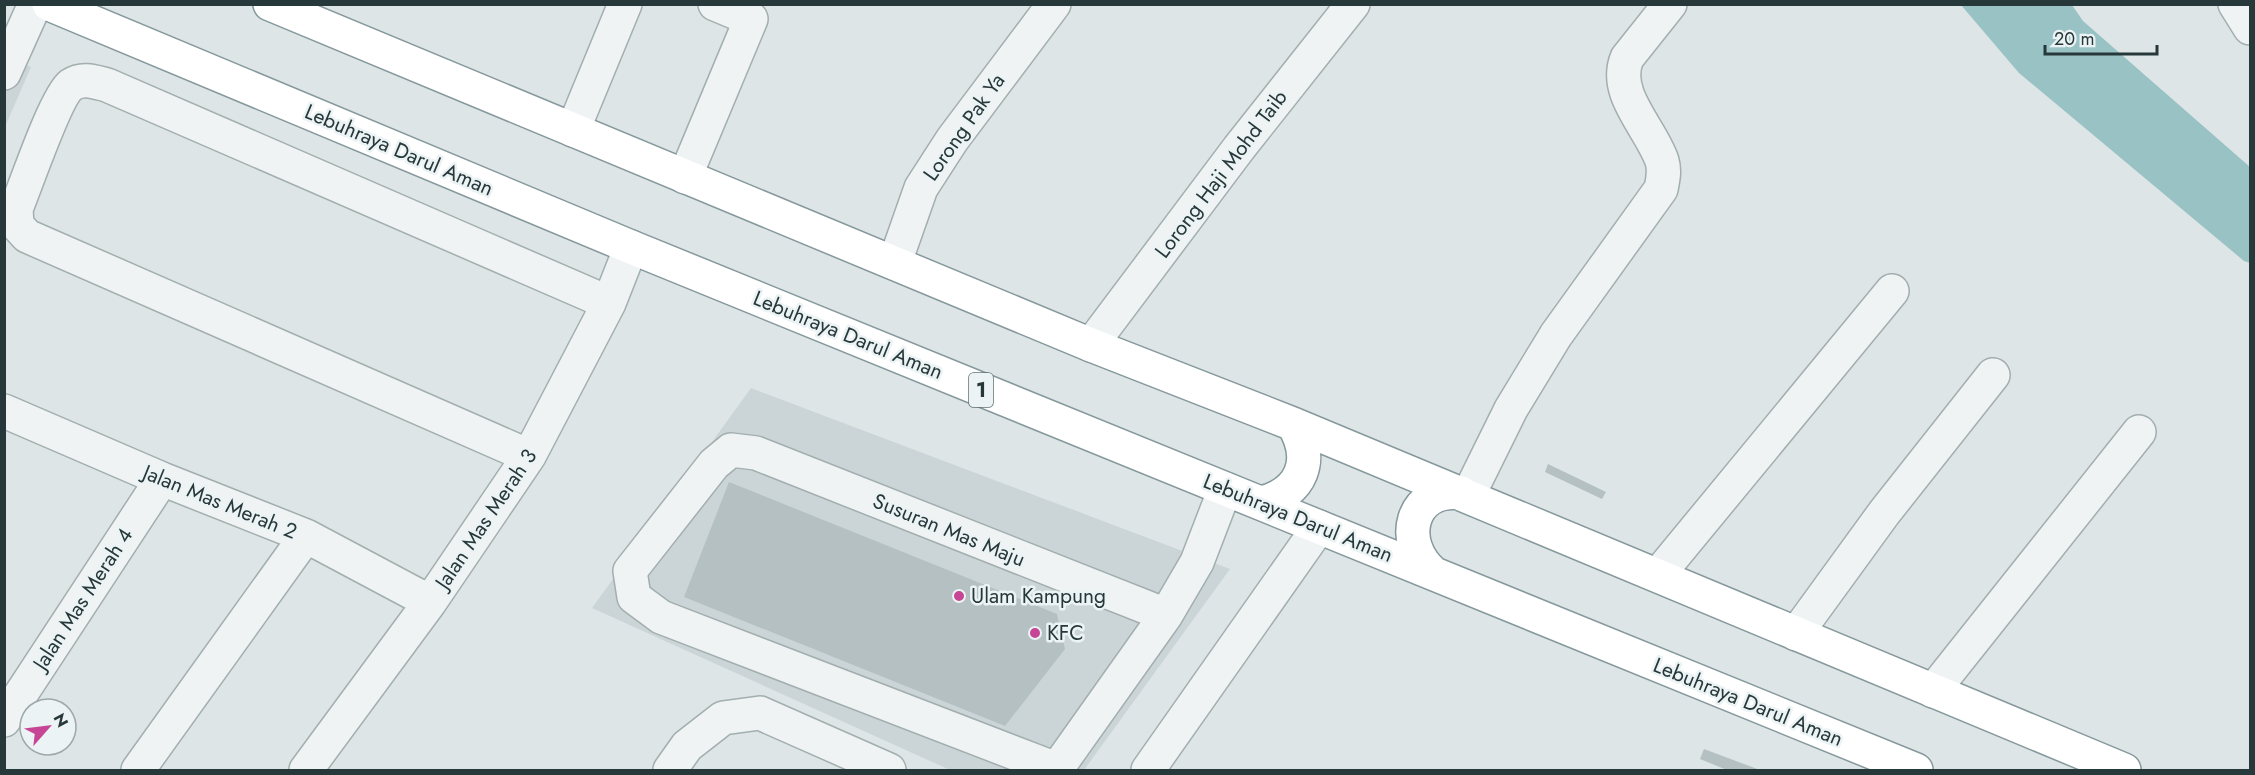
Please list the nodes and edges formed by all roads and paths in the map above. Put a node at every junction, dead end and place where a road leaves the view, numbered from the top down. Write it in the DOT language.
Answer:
graph roads {
  1 [pos="35,4"];
  2 [pos="49,4"];
  3 [pos="270,4"];
  4 [pos="625,4"];
  5 [pos="715,4"];
  6 [pos="1054,4"];
  7 [pos="1353,4"];
  8 [pos="1670,4"];
  9 [pos="2235,4"];
  10 [pos="756,12"];
  11 [pos="2250,28"];
  12 [pos="4,73"];
  13 [pos="573,130"];
  14 [pos="685,177"];
  15 [pos="631,247"];
  16 [pos="896,262"];
  17 [pos="1892,291"];
  18 [pos="609,303"];
  19 [pos="1091,345"];
  20 [pos="1993,375"];
  21 [pos="4,411"];
  22 [pos="1293,423"];
  23 [pos="2139,432"];
  24 [pos="529,456"];
  25 [pos="162,479"];
  26 [pos="1225,489"];
  27 [pos="1465,495"];
  28 [pos="1261,503"];
  29 [pos="1319,527"];
  30 [pos="306,536"];
  31 [pos="1433,573"];
  32 [pos="1658,575"];
  33 [pos="430,602"];
  34 [pos="1166,615"];
  35 [pos="1796,634"];
  36 [pos="1933,691"];
  37 [pos="4,720"];
  38 [pos="886,770"];
  39 [pos="1056,770"];
  40 [pos="138,771"];
  41 [pos="306,771"];
  42 [pos="670,771"];
  43 [pos="1148,771"];
  44 [pos="1916,771"];
  45 [pos="2124,771"];
  1 -- 12 [label="street"];
  2 -- 15 [label="highway, Lebuhraya Darul Aman / 1"];
  3 -- 13 [label="highway"];
  4 -- 13 [label="street"];
  5 -- 10 [label="street"];
  6 -- 16 [label="street, Lorong Pak Ya"];
  7 -- 19 [label="street, Lorong Haji Mohd Taib"];
  8 -- 27 [label="street"];
  9 -- 11 [label="street"];
  10 -- 14 [label="street"];
  13 -- 14 [label="highway"];
  14 -- 16 [label="highway"];
  15 -- 18 [label="street, Jalan Mas Merah 3"];
  15 -- 26 [label="highway, Lebuhraya Darul Aman / 1"];
  16 -- 19 [label="highway"];
  17 -- 32 [label="street"];
  18 -- 24 [label="street, Jalan Mas Merah 3"];
  18 -- 24 [label="street"];
  19 -- 22 [label="highway"];
  20 -- 35 [label="street"];
  21 -- 25 [label="street, Jalan Mas Merah 2"];
  22 -- 27 [label="highway"];
  22 -- 28 [label="highway"];
  23 -- 36 [label="street"];
  24 -- 33 [label="street, Jalan Mas Merah 3"];
  25 -- 30 [label="street, Jalan Mas Merah 2"];
  25 -- 37 [label="street, Jalan Mas Merah 4"];
  26 -- 28 [label="highway, Lebuhraya Darul Aman / 1"];
  26 -- 34 [label="street"];
  27 -- 31 [label="highway"];
  27 -- 32 [label="highway"];
  28 -- 29 [label="highway, Lebuhraya Darul Aman / 1"];
  29 -- 31 [label="highway, Lebuhraya Darul Aman / 1"];
  29 -- 43 [label="street"];
  30 -- 33 [label="street, Jalan Mas Merah 2"];
  30 -- 40 [label="street"];
  31 -- 44 [label="highway, Lebuhraya Darul Aman / 1"];
  32 -- 35 [label="highway"];
  33 -- 41 [label="street, Jalan Mas Merah 3"];
  34 -- 39 [label="street"];
  34 -- 39 [label="street, Susuran Mas Maju"];
  35 -- 36 [label="highway"];
  36 -- 45 [label="highway"];
  38 -- 42 [label="street"];
}
